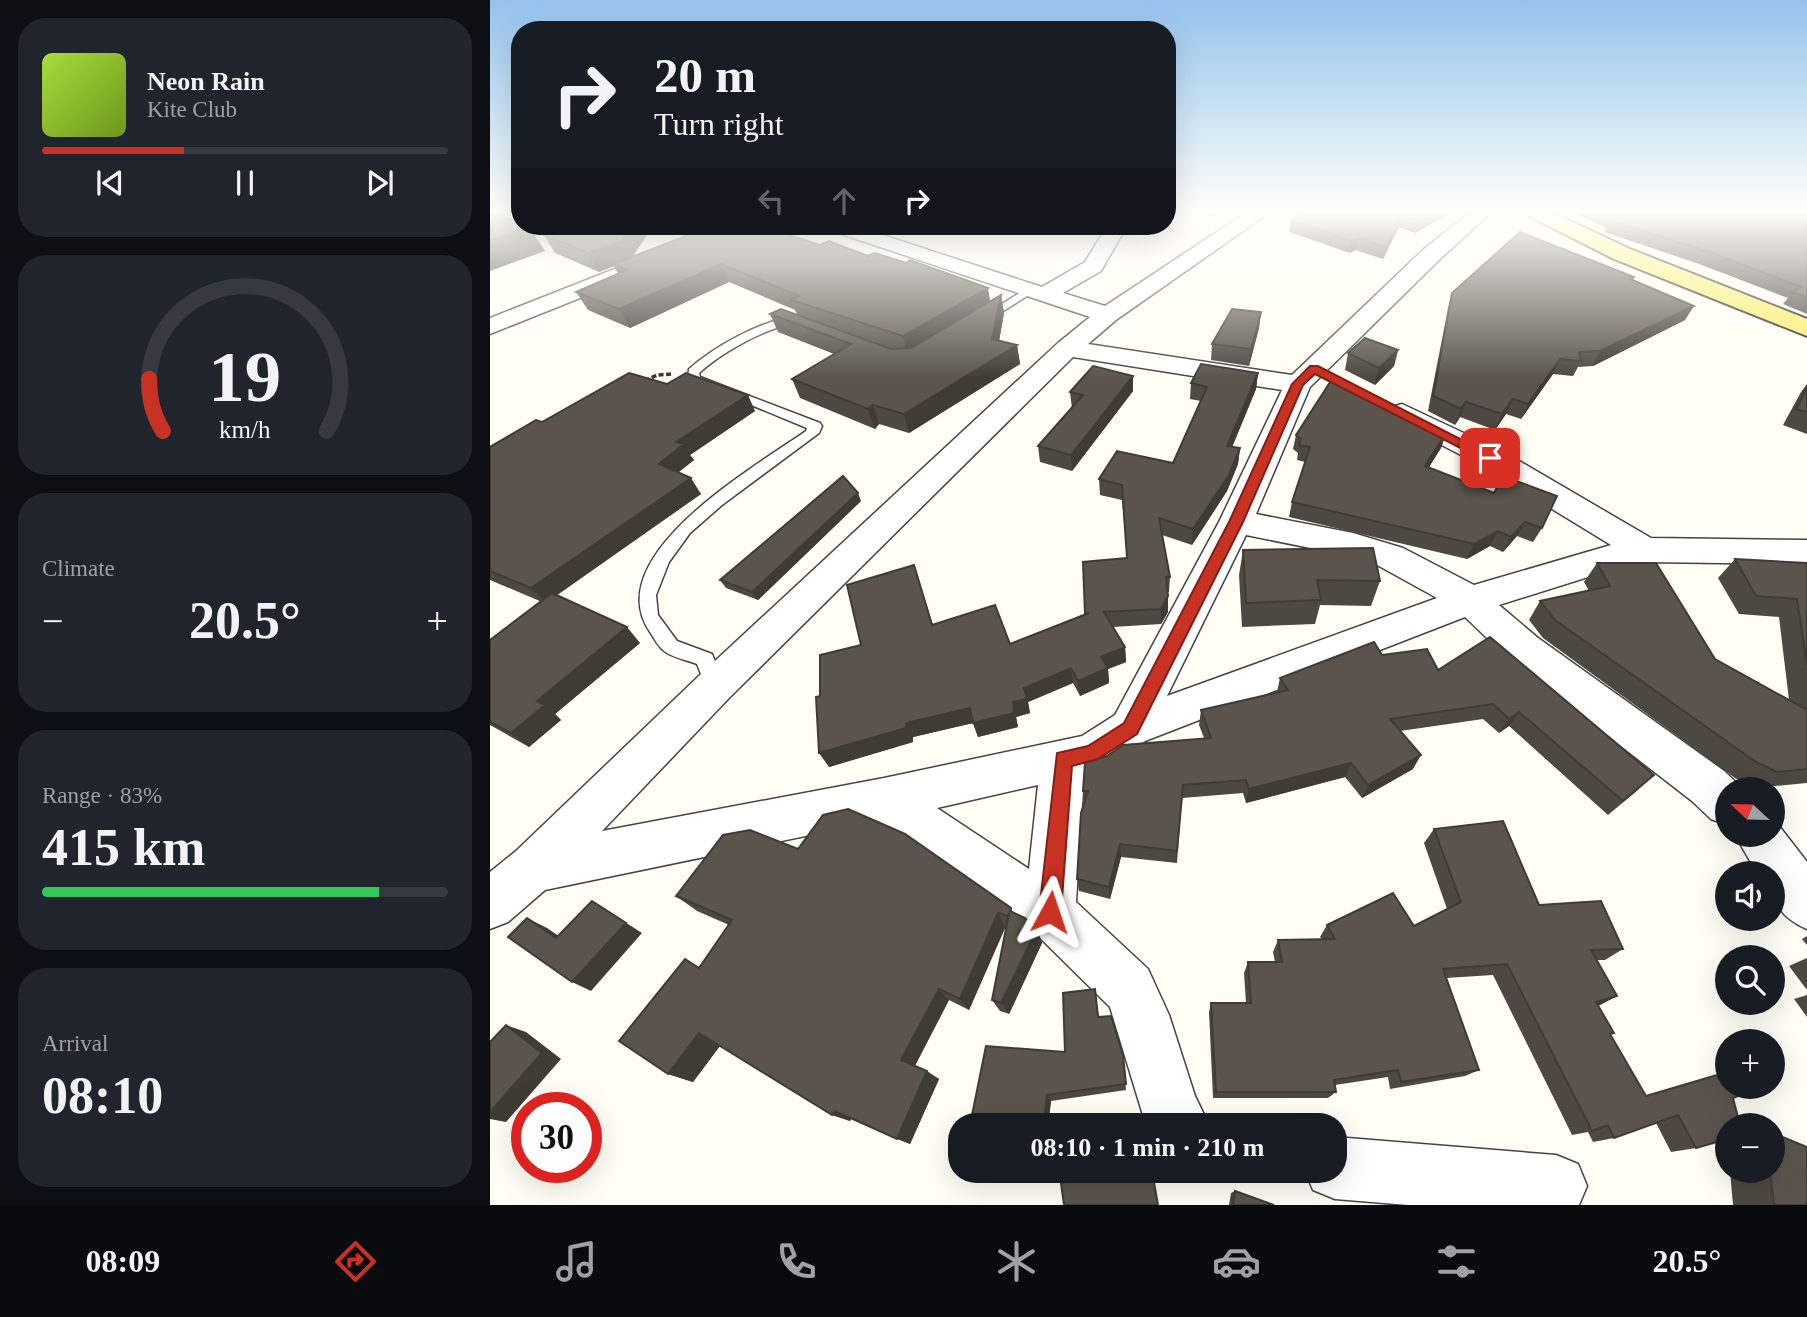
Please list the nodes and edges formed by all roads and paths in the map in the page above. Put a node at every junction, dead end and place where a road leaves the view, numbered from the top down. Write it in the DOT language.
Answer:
graph roads {
  1 [pos="624,266"];
  2 [pos="627,266"];
  3 [pos="957,266"];
  4 [pos="1093,266"];
  5 [pos="1180,266"];
  6 [pos="1420,266"];
  7 [pos="1653,266"];
  8 [pos="1037,293"];
  9 [pos="490,315"];
  10 [pos="1108,315"];
  11 [pos="490,327"];
  12 [pos="810,327"];
  13 [pos="969,328"];
  14 [pos="1807,328"];
  15 [pos="1068,348"];
  16 [pos="693,372"];
  17 [pos="1316,377"];
  18 [pos="636,386"];
  19 [pos="1373,398"];
  20 [pos="1236,522"];
  21 [pos="1645,551"];
  22 [pos="1807,552"];
  23 [pos="1470,600"];
  24 [pos="715,686"];
  25 [pos="1130,728"];
  26 [pos="1063,759"];
  27 [pos="1715,793"];
  28 [pos="884,799"];
  29 [pos="1767,847"];
  30 [pos="533,868"];
  31 [pos="490,904"];
  32 [pos="1807,904"];
  33 [pos="1050,912"];
  34 [pos="1172,1113"];
  35 [pos="1347,1169"];
  36 [pos="1556,1186"];
  1 -- 9 [label="street"];
  2 -- 11 [label="street"];
  3 -- 8 [label="street"];
  4 -- 8 [label="street"];
  5 -- 10 [label="street"];
  6 -- 17 [label="street"];
  7 -- 14 [label="main road"];
  8 -- 10 [label="street"];
  8 -- 13 [label="lane"];
  10 -- 15 [label="street"];
  12 -- 16 [label="lane"];
  15 -- 17 [label="street"];
  15 -- 24 [label="street"];
  16 -- 18 [label="path"];
  16 -- 24 [label="lane"];
  17 -- 20 [label="street"];
  19 -- 21 [label="street"];
  20 -- 23 [label="street"];
  20 -- 25 [label="street"];
  21 -- 22 [label="street"];
  21 -- 23 [label="street"];
  23 -- 25 [label="street"];
  23 -- 27 [label="street"];
  24 -- 30 [label="street"];
  25 -- 26 [label="street"];
  26 -- 28 [label="street"];
  26 -- 33 [label="street"];
  28 -- 30 [label="street"];
  28 -- 33 [label="street"];
  29 -- 32 [label="street"];
  30 -- 31 [label="street"];
  33 -- 34 [label="street"];
  35 -- 36 [label="street"];
}
